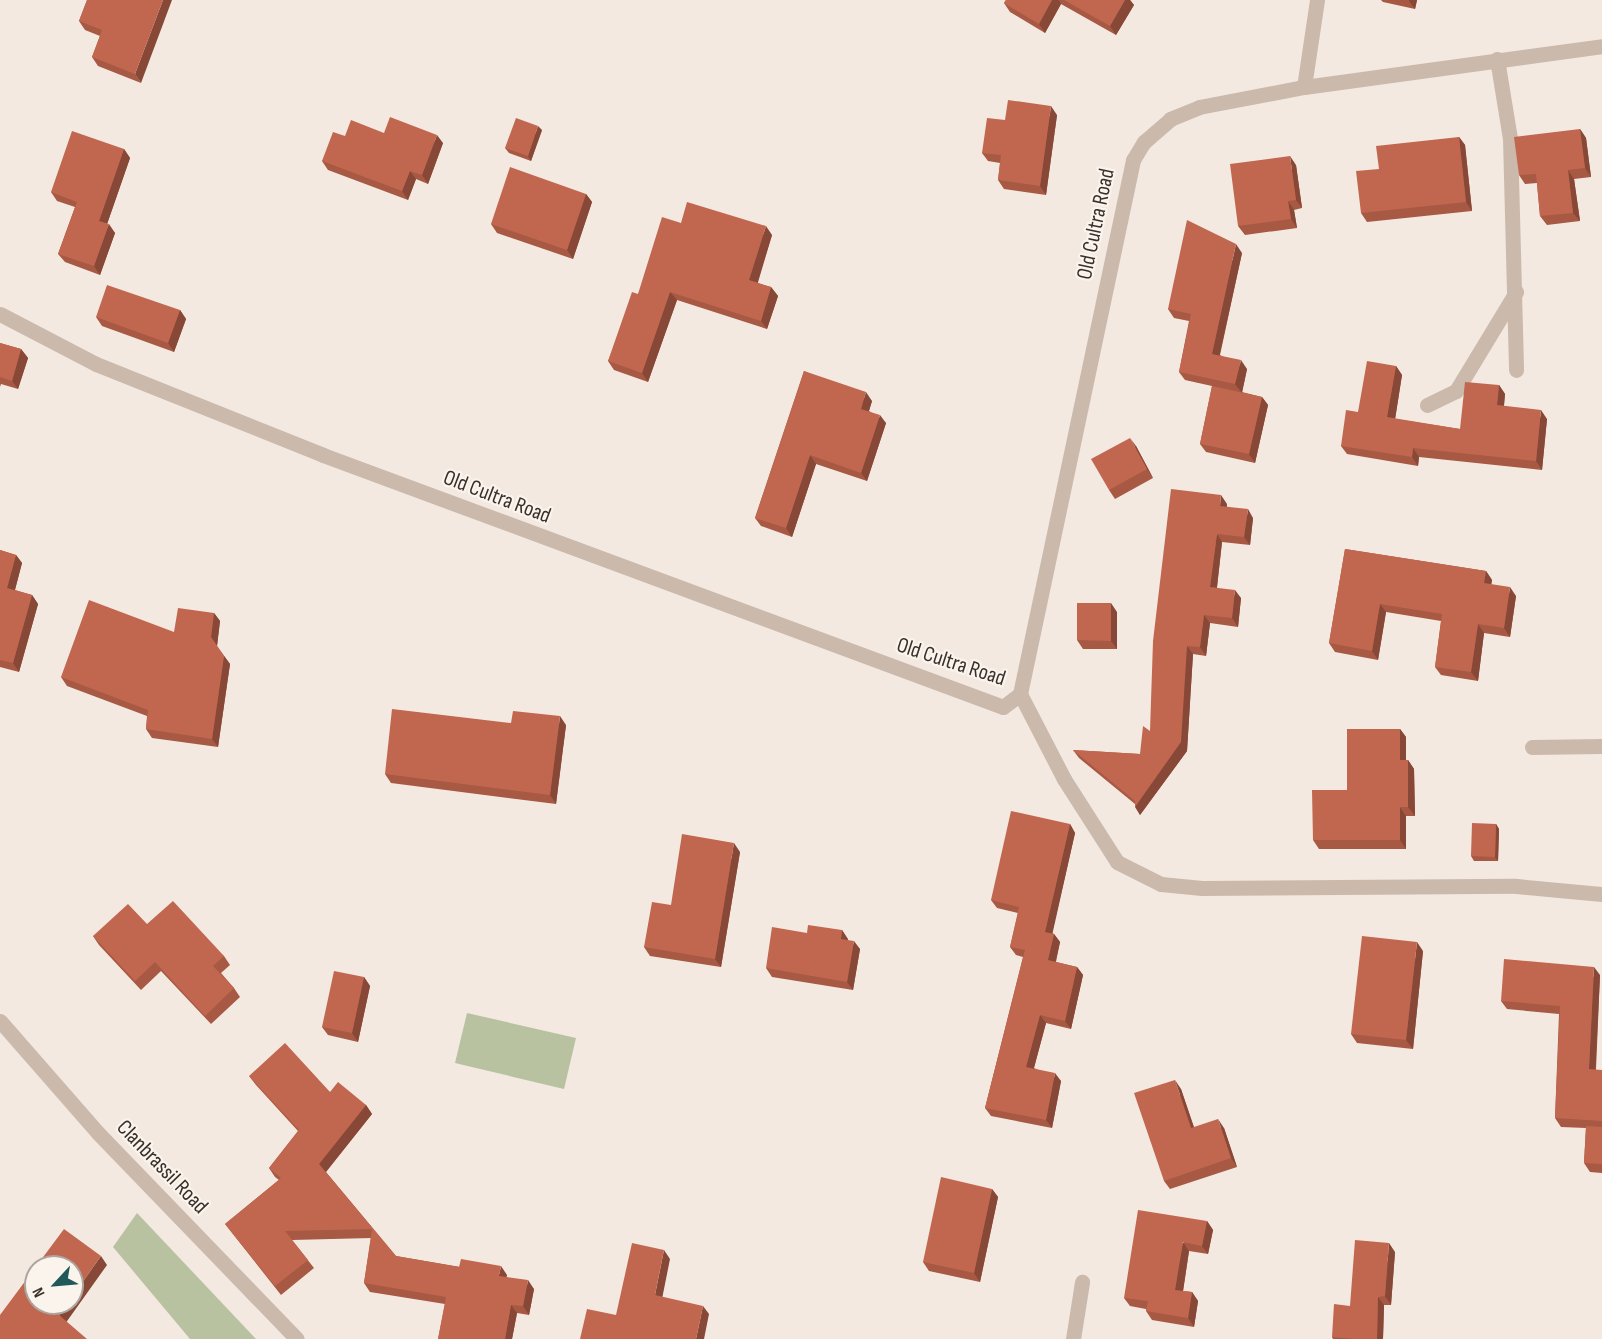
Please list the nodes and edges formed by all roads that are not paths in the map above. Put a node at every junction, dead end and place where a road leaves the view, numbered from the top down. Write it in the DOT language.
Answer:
graph roads {
  1 [pos="1317,0"];
  2 [pos="1602,46"];
  3 [pos="1497,59"];
  4 [pos="1304,87"];
  5 [pos="1516,292"];
  6 [pos="0,314"];
  7 [pos="1516,370"];
  8 [pos="1427,405"];
  9 [pos="1020,694"];
  10 [pos="1602,746"];
  11 [pos="1532,747"];
  12 [pos="1602,894"];
  13 [pos="0,1021"];
  14 [pos="1082,1282"];
  15 [pos="297,1339"];
  16 [pos="1073,1339"];
  1 -- 4 [label="street"];
  2 -- 3 [label="street, Old Cultra Road"];
  3 -- 4 [label="street, Old Cultra Road"];
  3 -- 5 [label="street"];
  4 -- 9 [label="street, Old Cultra Road"];
  5 -- 7 [label="street"];
  5 -- 8 [label="street"];
  6 -- 9 [label="street, Old Cultra Road"];
  9 -- 12 [label="street"];
  10 -- 11 [label="street"];
  13 -- 15 [label="street, Clanbrassil Road"];
  14 -- 16 [label="street"];
}
